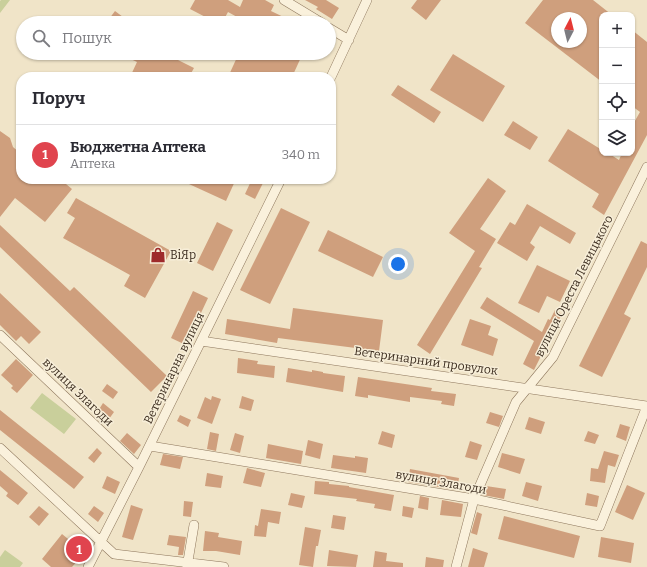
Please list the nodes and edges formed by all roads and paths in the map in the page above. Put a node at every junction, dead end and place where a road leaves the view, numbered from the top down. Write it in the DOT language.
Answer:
graph roads {
  1 [pos="284,0"];
  2 [pos="367,0"];
  3 [pos="310,16"];
  4 [pos="336,32"];
  5 [pos="349,40"];
  6 [pos="333,72"];
  7 [pos="647,167"];
  8 [pos="279,184"];
  9 [pos="0,335"];
  10 [pos="201,341"];
  11 [pos="528,388"];
  12 [pos="647,406"];
  13 [pos="150,446"];
  14 [pos="0,448"];
  15 [pos="139,467"];
  16 [pos="474,499"];
  17 [pos="194,525"];
  18 [pos="101,542"];
  19 [pos="188,565"];
  20 [pos="88,567"];
  21 [pos="224,567"];
  22 [pos="456,567"];
  1 -- 3 [label="street"];
  2 -- 5 [label="street"];
  4 -- 5 [label="street"];
  5 -- 6 [label="street"];
  7 -- 11 [label="street, вулиця Ореста Левицького"];
  8 -- 10 [label="street, Ветеринарна вулиця"];
  9 -- 15 [label="street, вулиця Злагоди"];
  10 -- 11 [label="street, Ветеринарний провулок"];
  10 -- 13 [label="street, Ветеринарна вулиця"];
  11 -- 12 [label="street, Ветеринарний провулок"];
  11 -- 16 [label="street, вулиця Ореста Левицького"];
  12 -- 16 [label="street, вулиця Злагоди"];
  13 -- 15 [label="street, Ветеринарна вулиця"];
  13 -- 16 [label="street, вулиця Злагоди"];
  14 -- 18 [label="street"];
  15 -- 18 [label="street, Ветеринарна вулиця"];
  16 -- 22 [label="street, вулиця Ореста Левицького"];
  17 -- 19 [label="street"];
  18 -- 19 [label="street"];
  18 -- 20 [label="street, Ветеринарна вулиця"];
  19 -- 21 [label="street"];
}
